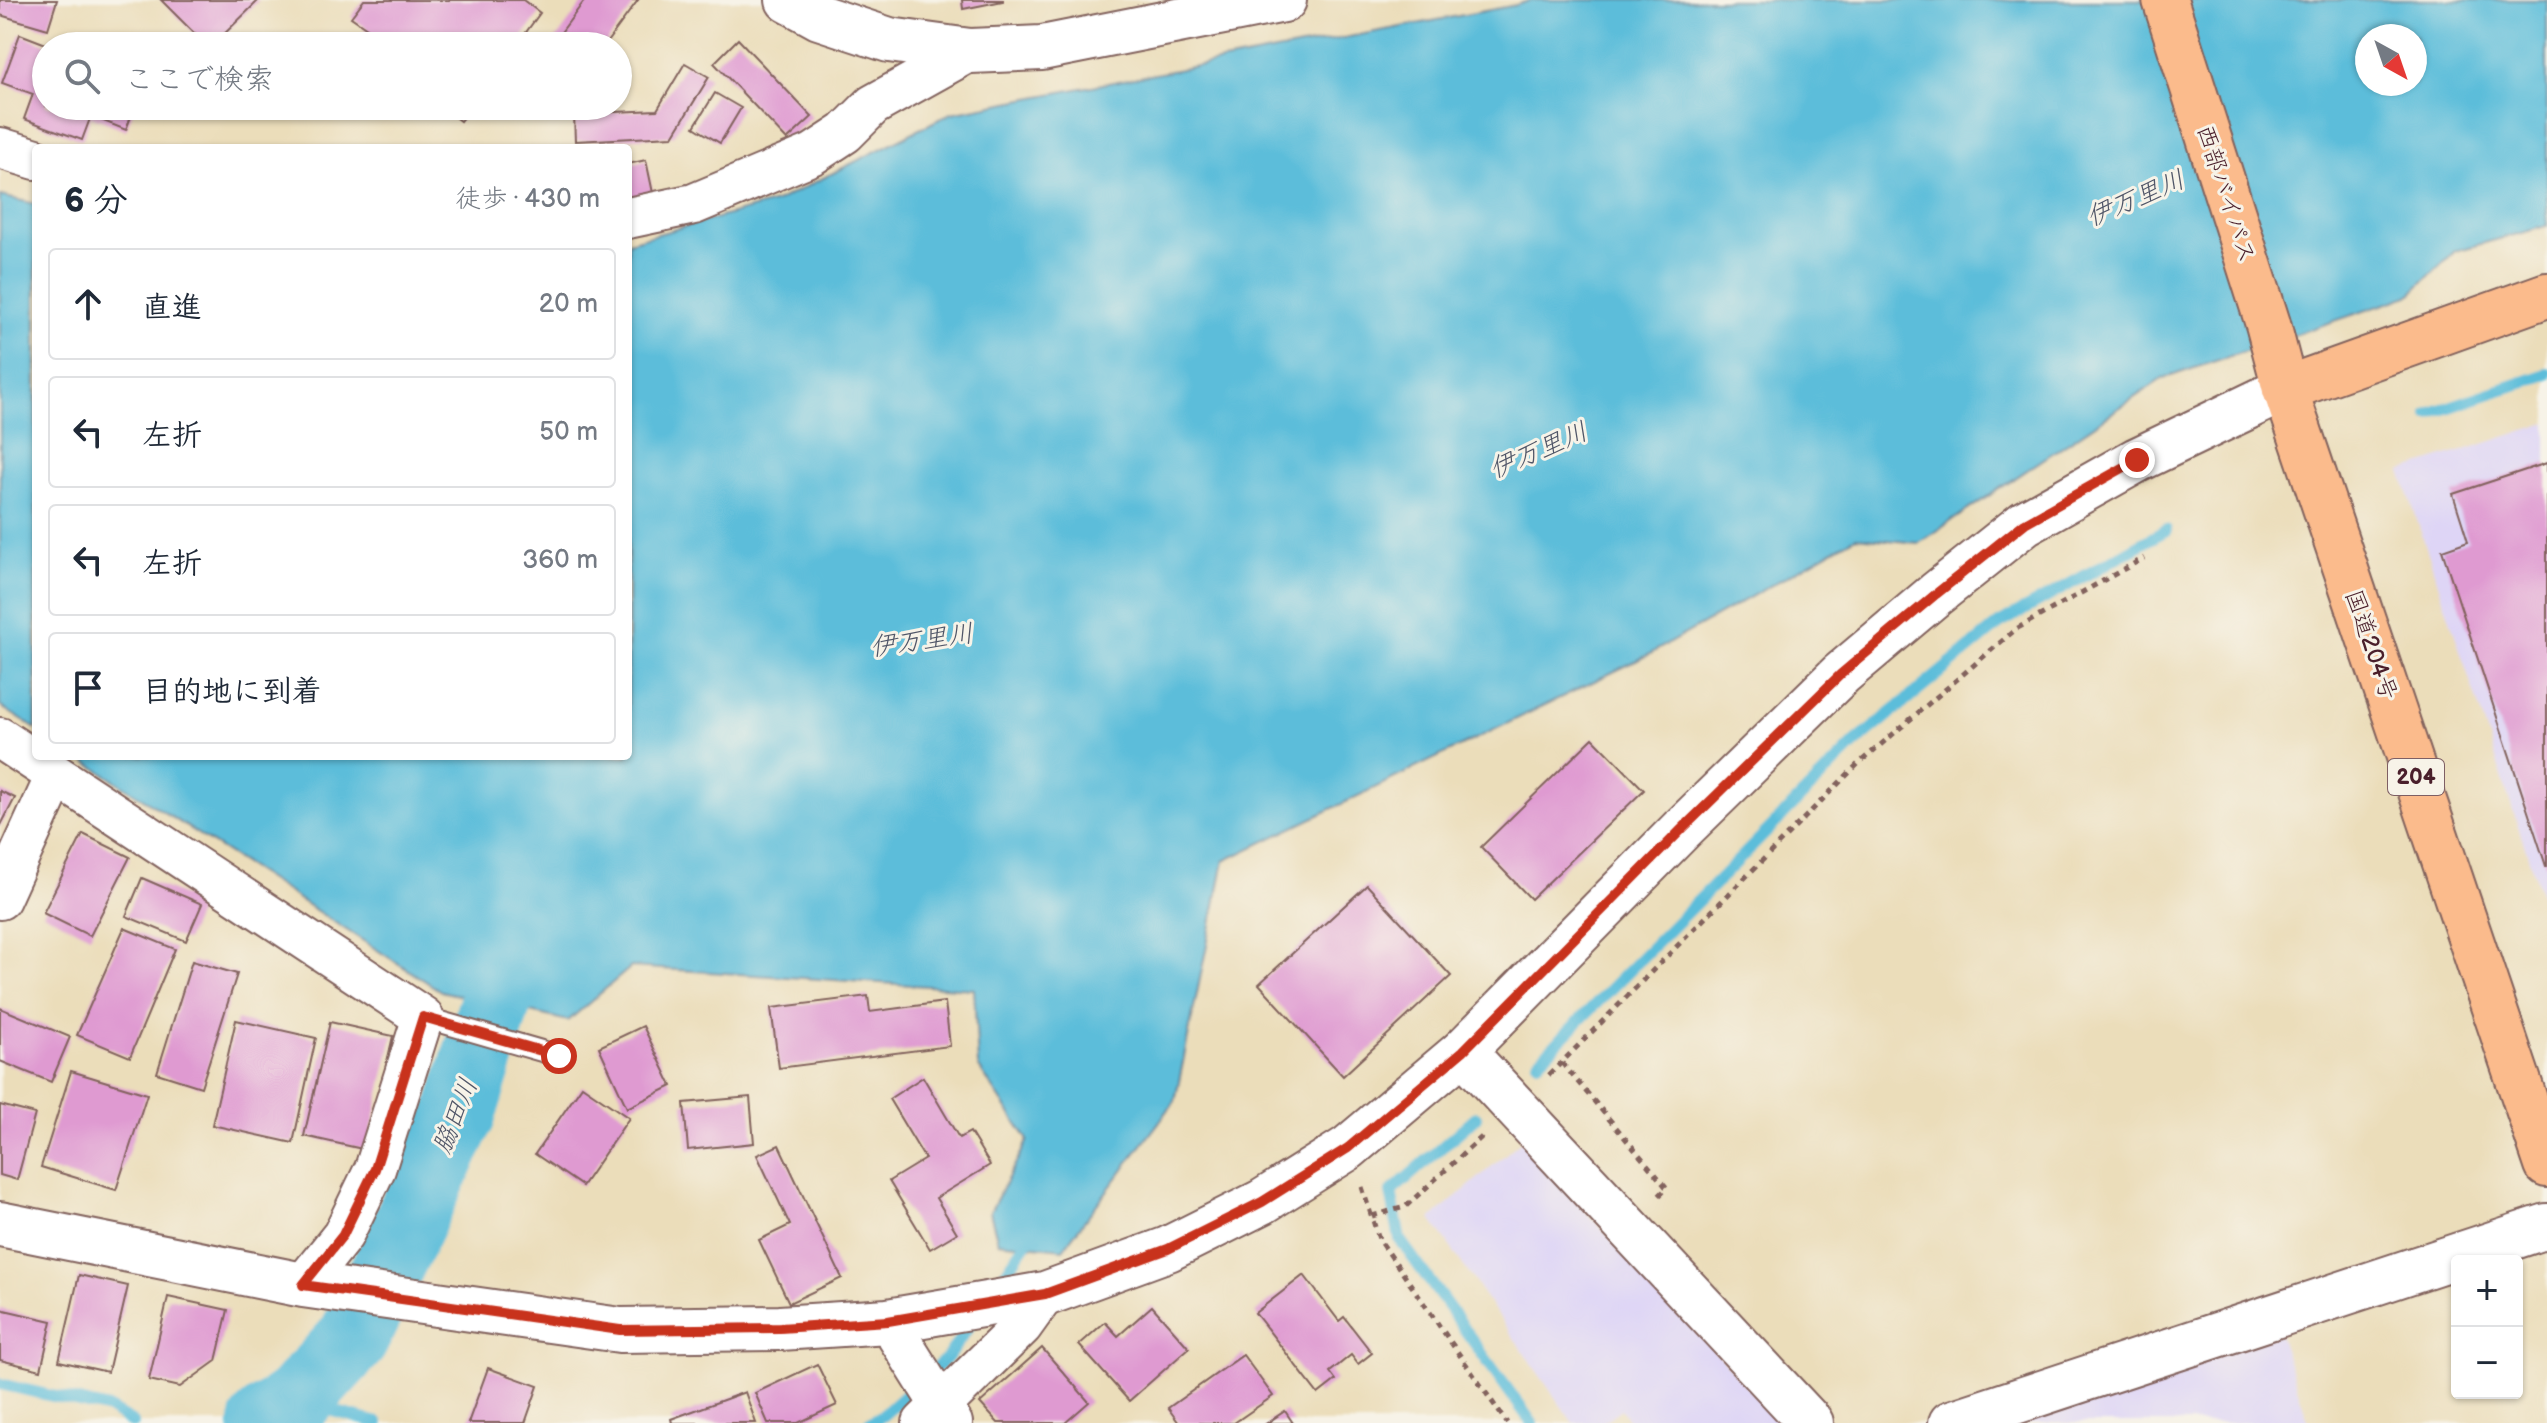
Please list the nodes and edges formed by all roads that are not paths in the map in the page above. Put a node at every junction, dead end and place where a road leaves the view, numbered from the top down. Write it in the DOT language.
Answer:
graph roads {
  1 [pos="788,0"];
  2 [pos="1284,0"];
  3 [pos="2165,0"];
  4 [pos="970,51"];
  5 [pos="0,148"];
  6 [pos="32,158"];
  7 [pos="632,217"];
  8 [pos="2547,295"];
  9 [pos="2285,389"];
  10 [pos="0,738"];
  11 [pos="32,760"];
  12 [pos="32,760"];
  13 [pos="56,776"];
  14 [pos="0,899"];
  15 [pos="423,1017"];
  16 [pos="1463,1051"];
  17 [pos="559,1056"];
  18 [pos="2547,1165"];
  19 [pos="0,1224"];
  20 [pos="2547,1226"];
  21 [pos="303,1285"];
  22 [pos="1045,1294"];
  23 [pos="888,1321"];
  24 [pos="939,1418"];
  25 [pos="1811,1423"];
  26 [pos="1951,1423"];
  1 -- 4 [label="street"];
  2 -- 4 [label="street"];
  3 -- 9 [label="highway, 西部バイパス / 204"];
  4 -- 7 [label="street"];
  5 -- 6 [label="street"];
  8 -- 9 [label="highway"];
  9 -- 16 [label="street"];
  9 -- 18 [label="highway, 国道204号 / 204"];
  10 -- 12 [label="street"];
  11 -- 13 [label="street"];
  13 -- 14 [label="street"];
  13 -- 15 [label="street"];
  15 -- 17 [label="lane"];
  15 -- 21 [label="street"];
  16 -- 22 [label="street"];
  16 -- 25 [label="street"];
  19 -- 21 [label="street"];
  20 -- 26 [label="street"];
  21 -- 23 [label="street"];
  22 -- 23 [label="street"];
  22 -- 24 [label="street"];
  23 -- 24 [label="street"];
}
